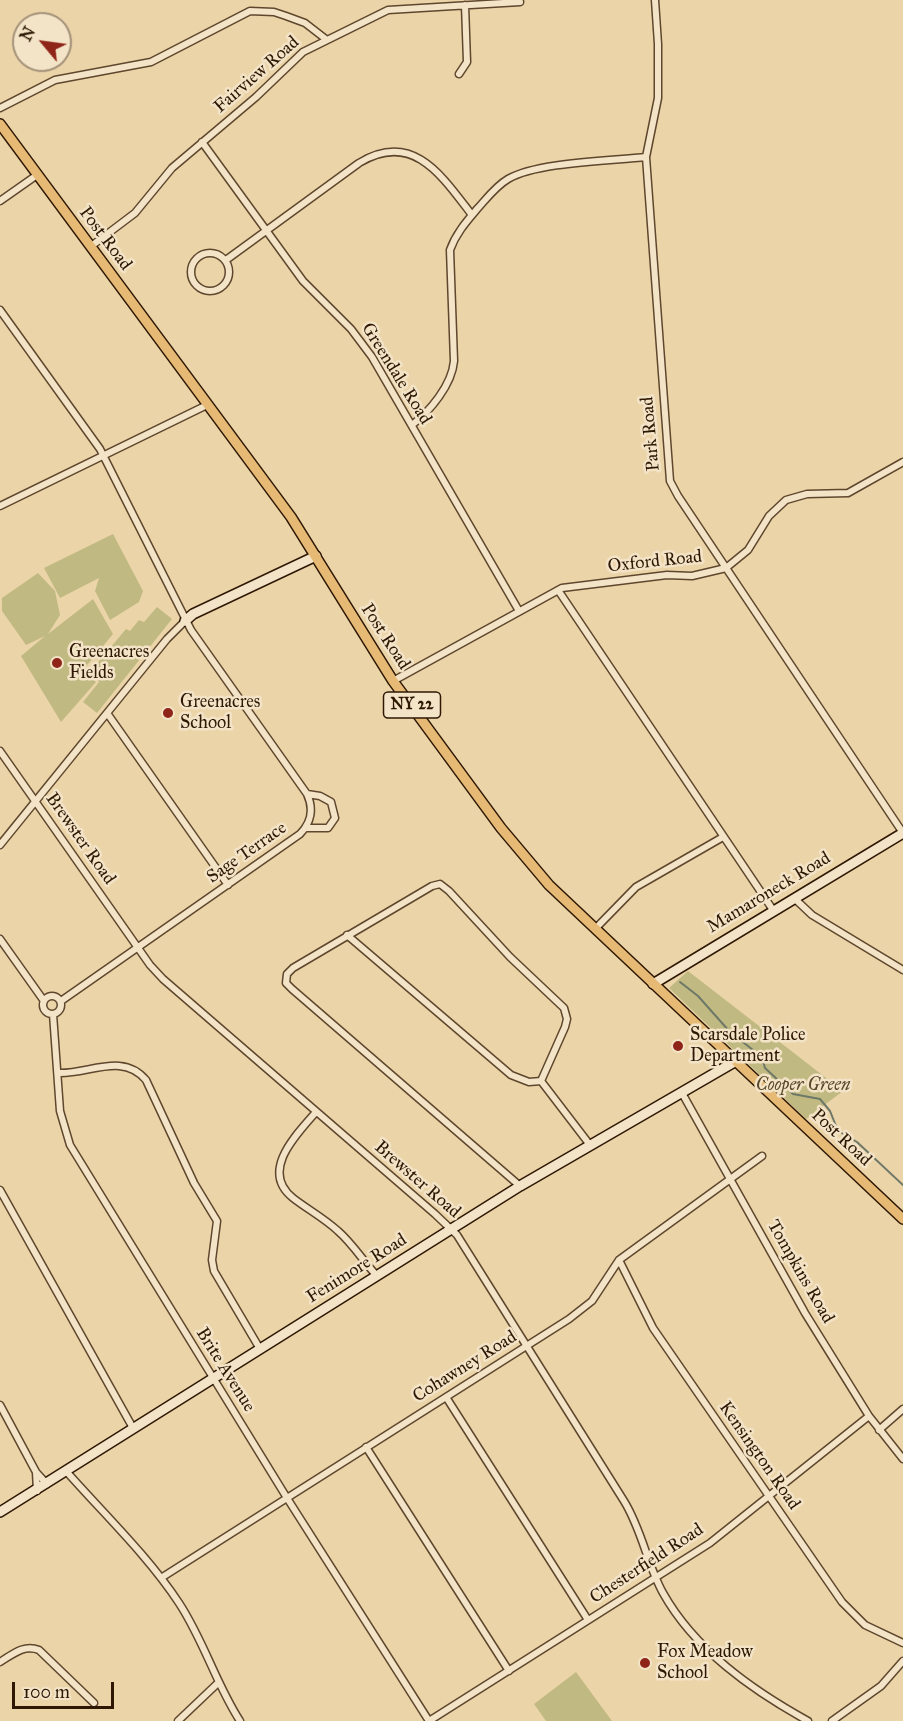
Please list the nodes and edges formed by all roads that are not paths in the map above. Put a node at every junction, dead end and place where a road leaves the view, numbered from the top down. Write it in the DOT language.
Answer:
graph roads {
  1 [pos="655,0"];
  2 [pos="520,2"];
  3 [pos="465,5"];
  4 [pos="327,40"];
  5 [pos="459,74"];
  6 [pos="0,108"];
  7 [pos="0,124"];
  8 [pos="202,142"];
  9 [pos="646,157"];
  10 [pos="36,175"];
  11 [pos="0,201"];
  12 [pos="472,215"];
  13 [pos="266,231"];
  14 [pos="90,247"];
  15 [pos="226,260"];
  16 [pos="0,310"];
  17 [pos="207,405"];
  18 [pos="412,425"];
  19 [pos="104,456"];
  20 [pos="903,462"];
  21 [pos="0,506"];
  22 [pos="316,556"];
  23 [pos="726,568"];
  24 [pos="558,590"];
  25 [pos="519,611"];
  26 [pos="185,621"];
  27 [pos="393,681"];
  28 [pos="107,713"];
  29 [pos="0,751"];
  30 [pos="307,794"];
  31 [pos="35,801"];
  32 [pos="306,828"];
  33 [pos="903,833"];
  34 [pos="723,837"];
  35 [pos="0,845"];
  36 [pos="228,885"];
  37 [pos="793,897"];
  38 [pos="773,910"];
  39 [pos="595,929"];
  40 [pos="347,935"];
  41 [pos="0,939"];
  42 [pos="138,948"];
  43 [pos="903,970"];
  44 [pos="653,984"];
  45 [pos="44,1001"];
  46 [pos="61,1001"];
  47 [pos="52,1014"];
  48 [pos="736,1062"];
  49 [pos="59,1073"];
  50 [pos="541,1081"];
  51 [pos="682,1093"];
  52 [pos="316,1112"];
  53 [pos="590,1145"];
  54 [pos="762,1156"];
  55 [pos="729,1179"];
  56 [pos="520,1186"];
  57 [pos="0,1190"];
  58 [pos="903,1219"];
  59 [pos="451,1230"];
  60 [pos="619,1260"];
  61 [pos="377,1276"];
  62 [pos="527,1346"];
  63 [pos="260,1349"];
  64 [pos="212,1378"];
  65 [pos="446,1397"];
  66 [pos="0,1405"];
  67 [pos="903,1409"];
  68 [pos="869,1416"];
  69 [pos="133,1428"];
  70 [pos="879,1430"];
  71 [pos="366,1447"];
  72 [pos="903,1459"];
  73 [pos="36,1472"];
  74 [pos="66,1472"];
  75 [pos="47,1484"];
  76 [pos="37,1491"];
  77 [pos="769,1496"];
  78 [pos="287,1498"];
  79 [pos="0,1512"];
  80 [pos="656,1577"];
  81 [pos="161,1578"];
  82 [pos="588,1620"];
  83 [pos="903,1643"];
  84 [pos="903,1661"];
  85 [pos="0,1662"];
  86 [pos="509,1671"];
  87 [pos="219,1682"];
  88 [pos="94,1703"];
  89 [pos="178,1721"];
  90 [pos="240,1721"];
  91 [pos="429,1721"];
  92 [pos="808,1721"];
  93 [pos="832,1721"];
  1 -- 9 [label="street, Park Road"];
  2 -- 3 [label="street, Fairview Road"];
  3 -- 4 [label="street, Fairview Road"];
  3 -- 5 [label="street"];
  4 -- 6 [label="street"];
  4 -- 8 [label="street, Fairview Road"];
  7 -- 10 [label="main road, Post Road / NY 22"];
  8 -- 13 [label="street, Greendale Road"];
  8 -- 14 [label="street, Fairview Road"];
  9 -- 12 [label="street"];
  9 -- 23 [label="street, Park Road"];
  10 -- 11 [label="street"];
  10 -- 14 [label="main road, Post Road / NY 22"];
  12 -- 13 [label="street"];
  12 -- 18 [label="street"];
  13 -- 15 [label="street"];
  13 -- 18 [label="street, Greendale Road"];
  14 -- 17 [label="main road, Post Road / NY 22"];
  15 -- 15 [label="street"];
  16 -- 19 [label="street"];
  17 -- 19 [label="street"];
  17 -- 22 [label="main road, Post Road / NY 22"];
  18 -- 25 [label="street, Greendale Road"];
  19 -- 21 [label="street"];
  19 -- 26 [label="street"];
  20 -- 23 [label="street, Oxford Road"];
  22 -- 26 [label="main road"];
  22 -- 27 [label="main road, Post Road / NY 22"];
  23 -- 24 [label="street, Oxford Road"];
  23 -- 33 [label="street, Park Road"];
  24 -- 25 [label="street, Oxford Road"];
  24 -- 34 [label="street"];
  25 -- 27 [label="street, Oxford Road"];
  26 -- 28 [label="street"];
  26 -- 30 [label="street"];
  27 -- 39 [label="main road, Post Road / NY 22"];
  28 -- 31 [label="street"];
  28 -- 36 [label="street"];
  29 -- 31 [label="street, Brewster Road"];
  30 -- 32 [label="street, Sage Terrace"];
  30 -- 32 [label="street"];
  31 -- 35 [label="street"];
  31 -- 42 [label="street, Brewster Road"];
  32 -- 36 [label="street, Sage Terrace"];
  33 -- 37 [label="main road, Mamaroneck Road"];
  34 -- 38 [label="street"];
  34 -- 39 [label="street"];
  36 -- 42 [label="street, Sage Terrace"];
  37 -- 38 [label="main road, Mamaroneck Road"];
  37 -- 43 [label="street"];
  38 -- 44 [label="main road, Mamaroneck Road"];
  39 -- 44 [label="main road, Post Road / NY 22"];
  40 -- 50 [label="street"];
  40 -- 50 [label="street"];
  40 -- 56 [label="street"];
  41 -- 45 [label="street, Brite Avenue"];
  42 -- 46 [label="street, Sage Terrace"];
  42 -- 52 [label="street, Brewster Road"];
  44 -- 48 [label="main road, Post Road / NY 22"];
  45 -- 46 [label="street"];
  45 -- 47 [label="street, Brite Avenue"];
  46 -- 47 [label="street"];
  47 -- 49 [label="street, Brite Avenue"];
  48 -- 51 [label="main road, Fenimore Road"];
  48 -- 58 [label="main road, Post Road / NY 22"];
  49 -- 63 [label="street"];
  49 -- 64 [label="street, Brite Avenue"];
  50 -- 53 [label="street"];
  51 -- 53 [label="main road, Fenimore Road"];
  51 -- 55 [label="street, Tompkins Road"];
  52 -- 59 [label="street, Brewster Road"];
  52 -- 61 [label="street"];
  53 -- 56 [label="main road, Fenimore Road"];
  54 -- 55 [label="street, Cohawney Road"];
  55 -- 60 [label="street, Cohawney Road"];
  55 -- 68 [label="street, Tompkins Road"];
  56 -- 59 [label="main road, Fenimore Road"];
  57 -- 69 [label="street"];
  59 -- 61 [label="main road, Fenimore Road"];
  59 -- 62 [label="street, Brewster Road"];
  60 -- 62 [label="street, Cohawney Road"];
  60 -- 77 [label="street, Kensington Road"];
  61 -- 63 [label="main road, Fenimore Road"];
  62 -- 65 [label="street, Cohawney Road"];
  62 -- 80 [label="street, Brewster Road"];
  63 -- 64 [label="main road, Fenimore Road"];
  64 -- 69 [label="main road, Fenimore Road"];
  64 -- 78 [label="street, Brite Avenue"];
  65 -- 71 [label="street, Cohawney Road"];
  65 -- 82 [label="street"];
  66 -- 73 [label="street"];
  67 -- 70 [label="street"];
  68 -- 70 [label="street, Tompkins Road"];
  68 -- 77 [label="street, Chesterfield Road"];
  69 -- 74 [label="main road, Fenimore Road"];
  70 -- 72 [label="street, Tompkins Road"];
  71 -- 78 [label="street, Cohawney Road"];
  71 -- 86 [label="street"];
  73 -- 75 [label="street"];
  73 -- 76 [label="street"];
  74 -- 75 [label="main road, Fenimore Road"];
  74 -- 81 [label="street"];
  75 -- 76 [label="main road, Fenimore Road"];
  76 -- 79 [label="main road, Fenimore Road"];
  77 -- 80 [label="street, Chesterfield Road"];
  77 -- 83 [label="street, Kensington Road"];
  78 -- 81 [label="street, Cohawney Road"];
  78 -- 91 [label="street, Brite Avenue"];
  80 -- 82 [label="street, Chesterfield Road"];
  80 -- 92 [label="street, Brewster Road"];
  81 -- 87 [label="street"];
  82 -- 86 [label="street, Chesterfield Road"];
  84 -- 93 [label="street"];
  85 -- 88 [label="street"];
  86 -- 91 [label="street, Chesterfield Road"];
  87 -- 89 [label="street"];
  87 -- 90 [label="street"];
}
